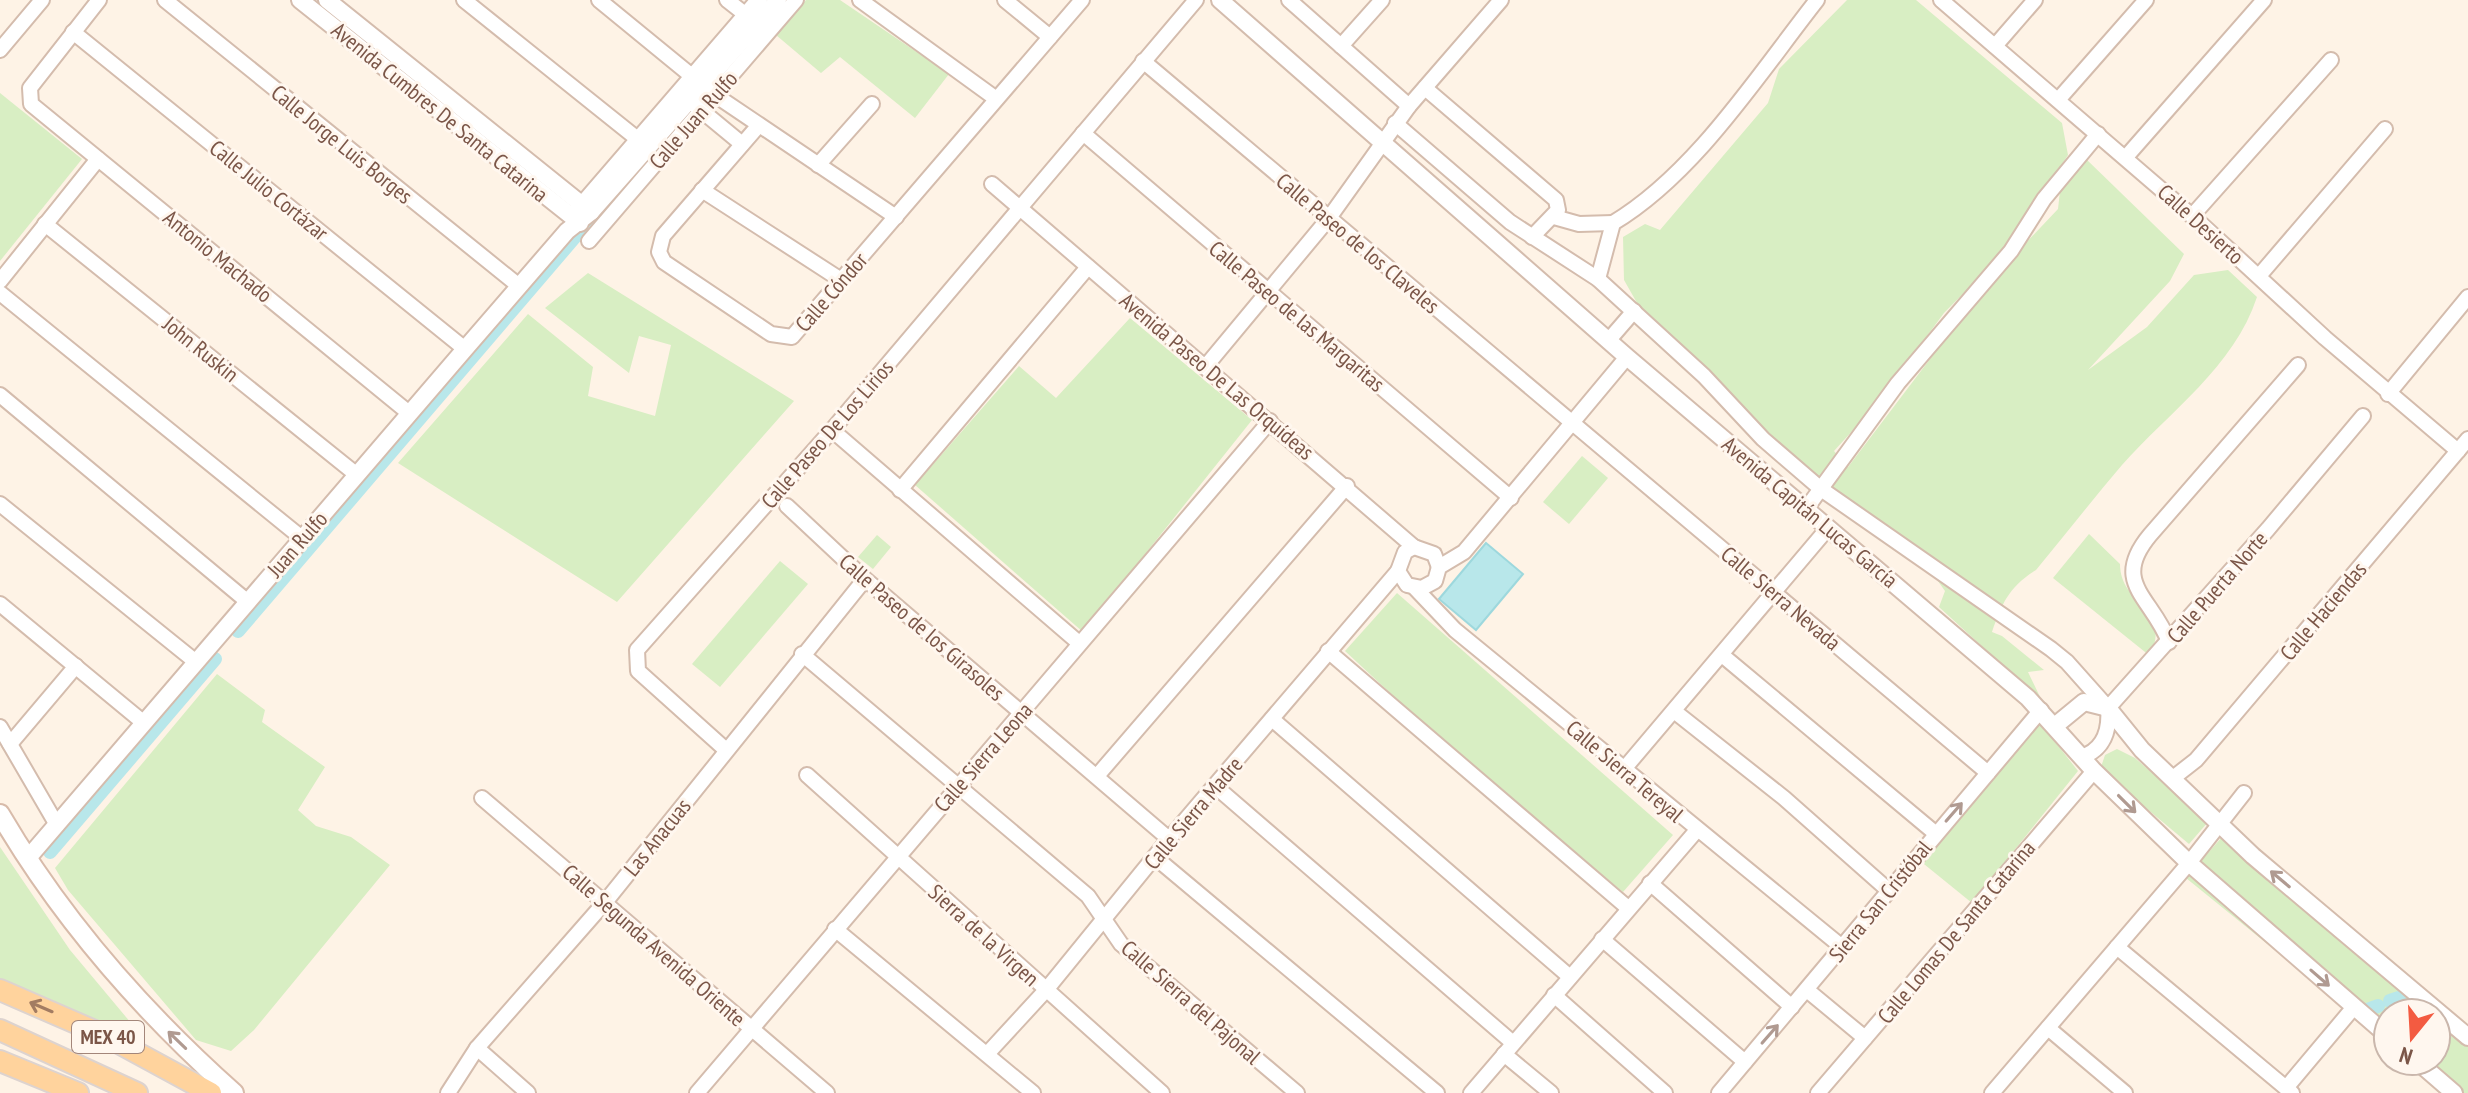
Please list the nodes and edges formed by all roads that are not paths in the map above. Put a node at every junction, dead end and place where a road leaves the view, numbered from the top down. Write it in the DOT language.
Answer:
graph roads {
  1 [pos="99,0"];
  2 [pos="165,0"];
  3 [pos="300,0"];
  4 [pos="327,0"];
  5 [pos="464,0"];
  6 [pos="599,0"];
  7 [pos="727,0"];
  8 [pos="759,0"];
  9 [pos="778,0"];
  10 [pos="796,0"];
  11 [pos="1005,0"];
  12 [pos="1082,0"];
  13 [pos="1196,0"];
  14 [pos="1220,0"];
  15 [pos="1289,0"];
  16 [pos="1382,0"];
  17 [pos="1501,0"];
  18 [pos="1817,0"];
  19 [pos="1941,0"];
  20 [pos="2035,0"];
  21 [pos="2146,0"];
  22 [pos="2264,0"];
  23 [pos="38,1"];
  24 [pos="863,1"];
  25 [pos="751,20"];
  26 [pos="73,32"];
  27 [pos="1050,37"];
  28 [pos="1341,46"];
  29 [pos="1995,46"];
  30 [pos="0,50"];
  31 [pos="2331,60"];
  32 [pos="1143,61"];
  33 [pos="704,86"];
  34 [pos="1425,88"];
  35 [pos="995,98"];
  36 [pos="2058,100"];
  37 [pos="690,101"];
  38 [pos="872,104"];
  39 [pos="1409,106"];
  40 [pos="1395,123"];
  41 [pos="759,125"];
  42 [pos="2385,129"];
  43 [pos="1083,133"];
  44 [pos="2098,134"];
  45 [pos="1384,141"];
  46 [pos="644,144"];
  47 [pos="742,144"];
  48 [pos="2126,157"];
  49 [pos="98,159"];
  50 [pos="818,165"];
  51 [pos="992,184"];
  52 [pos="702,190"];
  53 [pos="1019,207"];
  54 [pos="2192,216"];
  55 [pos="896,217"];
  56 [pos="1554,217"];
  57 [pos="578,218"];
  58 [pos="1329,218"];
  59 [pos="1613,223"];
  60 [pos="45,224"];
  61 [pos="1532,237"];
  62 [pos="589,241"];
  63 [pos="1088,267"];
  64 [pos="2259,276"];
  65 [pos="1598,279"];
  66 [pos="841,280"];
  67 [pos="0,281"];
  68 [pos="519,286"];
  69 [pos="1268,292"];
  70 [pos="0,293"];
  71 [pos="2468,297"];
  72 [pos="1634,311"];
  73 [pos="1608,341"];
  74 [pos="465,349"];
  75 [pos="1627,357"];
  76 [pos="2298,365"];
  77 [pos="1206,366"];
  78 [pos="2388,394"];
  79 [pos="0,395"];
  80 [pos="409,413"];
  81 [pos="2363,416"];
  82 [pos="1270,421"];
  83 [pos="1572,425"];
  84 [pos="832,430"];
  85 [pos="2463,445"];
  86 [pos="357,475"];
  87 [pos="1347,486"];
  88 [pos="1821,489"];
  89 [pos="900,490"];
  90 [pos="1511,498"];
  91 [pos="0,504"];
  92 [pos="787,506"];
  93 [pos="1806,509"];
  94 [pos="1828,528"];
  95 [pos="303,539"];
  96 [pos="1414,547"];
  97 [pos="1439,567"];
  98 [pos="1398,571"];
  99 [pos="865,579"];
  100 [pos="1415,588"];
  101 [pos="1775,594"];
  102 [pos="248,602"];
  103 [pos="0,604"];
  104 [pos="2169,642"];
  105 [pos="1079,643"];
  106 [pos="1328,651"];
  107 [pos="802,654"];
  108 [pos="1722,655"];
  109 [pos="196,662"];
  110 [pos="76,666"];
  111 [pos="2108,708"];
  112 [pos="2041,710"];
  113 [pos="1674,711"];
  114 [pos="1021,713"];
  115 [pos="1272,719"];
  116 [pos="144,723"];
  117 [pos="2056,725"];
  118 [pos="0,727"];
  119 [pos="10,744"];
  120 [pos="726,750"];
  121 [pos="2081,757"];
  122 [pos="1624,769"];
  123 [pos="2094,771"];
  124 [pos="1988,773"];
  125 [pos="807,775"];
  126 [pos="1097,776"];
  127 [pos="2173,778"];
  128 [pos="960,784"];
  129 [pos="1215,786"];
  130 [pos="2244,793"];
  131 [pos="482,798"];
  132 [pos="0,814"];
  133 [pos="2219,823"];
  134 [pos="57,825"];
  135 [pos="1697,830"];
  136 [pos="1935,833"];
  137 [pos="1169,839"];
  138 [pos="897,857"];
  139 [pos="28,858"];
  140 [pos="1156,858"];
  141 [pos="2189,863"];
  142 [pos="1650,883"];
  143 [pos="1888,890"];
  144 [pos="606,901"];
  145 [pos="1628,908"];
  146 [pos="1105,918"];
  147 [pos="835,929"];
  148 [pos="1602,939"];
  149 [pos="1842,947"];
  150 [pos="2117,947"];
  151 [pos="1570,977"];
  152 [pos="0,990"];
  153 [pos="1046,990"];
  154 [pos="1807,990"];
  155 [pos="1554,995"];
  156 [pos="1792,1007"];
  157 [pos="2354,1007"];
  158 [pos="2372,1022"];
  159 [pos="2048,1028"];
  160 [pos="750,1029"];
  161 [pos="0,1030"];
  162 [pos="2468,1037"];
  163 [pos="1865,1038"];
  164 [pos="477,1048"];
  165 [pos="1509,1048"];
  166 [pos="988,1053"];
  167 [pos="0,1061"];
  168 [pos="1745,1062"];
  169 [pos="24,1069"];
  170 [pos="2436,1077"];
  171 [pos="2289,1091"];
  172 [pos="78,1093"];
  173 [pos="93,1093"];
  174 [pos="137,1093"];
  175 [pos="211,1093"];
  176 [pos="234,1093"];
  177 [pos="448,1093"];
  178 [pos="528,1093"];
  179 [pos="697,1093"];
  180 [pos="827,1093"];
  181 [pos="1033,1093"];
  182 [pos="1162,1093"];
  183 [pos="1297,1093"];
  184 [pos="1437,1093"];
  185 [pos="1471,1093"];
  186 [pos="1551,1093"];
  187 [pos="1665,1093"];
  188 [pos="1719,1093"];
  189 [pos="1818,1093"];
  190 [pos="1992,1093"];
  191 [pos="2125,1093"];
  192 [pos="2454,1093"];
  1 -- 26 [label="street"];
  2 -- 68 [label="street, Calle Jorge Luis Borges"];
  3 -- 57 [label="street, Avenida Cumbres De Santa Catarina"];
  4 -- 57 [label="street, Avenida Cumbres De Santa Catarina"];
  5 -- 46 [label="street"];
  6 -- 33 [label="street"];
  7 -- 25 [label="street"];
  8 -- 25 [label="street, Calle Juan Rulfo"];
  9 -- 25 [label="street, Calle Juan Rulfo"];
  10 -- 33 [label="street, Calle Juan Rulfo"];
  11 -- 27 [label="street"];
  12 -- 27 [label="street, Calle Cóndor"];
  13 -- 32 [label="street"];
  14 -- 45 [label="street, Avenida Capitán Lucas García"];
  15 -- 28 [label="street"];
  16 -- 28 [label="street"];
  17 -- 34 [label="street"];
  18 -- 59 [label="street"];
  19 -- 29 [label="street, Calle Desierto"];
  20 -- 29 [label="street"];
  21 -- 36 [label="street"];
  22 -- 48 [label="street"];
  23 -- 30 [label="street"];
  24 -- 35 [label="street"];
  25 -- 33 [label="street, Calle Juan Rulfo"];
  26 -- 49 [label="street, Antonio Machado"];
  26 -- 74 [label="street, Calle Julio Cortázar"];
  27 -- 35 [label="street, Calle Cóndor"];
  28 -- 39 [label="street"];
  29 -- 36 [label="street, Calle Desierto"];
  31 -- 54 [label="street"];
  32 -- 43 [label="street"];
  32 -- 58 [label="street, Calle Paseo de los Claveles"];
  33 -- 37 [label="street, Calle Juan Rulfo"];
  33 -- 37 [label="street, Calle Juan Rulfo"];
  33 -- 41 [label="street"];
  34 -- 39 [label="street"];
  34 -- 56 [label="street"];
  35 -- 55 [label="street, Calle Cóndor"];
  36 -- 44 [label="street, Calle Desierto"];
  37 -- 46 [label="street, Calle Juan Rulfo"];
  37 -- 47 [label="street"];
  37 -- 62 [label="street, Calle Juan Rulfo"];
  38 -- 50 [label="street"];
  39 -- 40 [label="street"];
  40 -- 45 [label="street"];
  40 -- 61 [label="street"];
  41 -- 47 [label="street, Calle Cóndor"];
  41 -- 50 [label="street"];
  42 -- 64 [label="street"];
  43 -- 53 [label="street"];
  43 -- 69 [label="street, Calle Paseo de las Margaritas"];
  44 -- 48 [label="street, Calle Desierto"];
  44 -- 88 [label="street"];
  45 -- 58 [label="street"];
  45 -- 73 [label="street, Avenida Capitán Lucas García"];
  46 -- 57 [label="street, Calle Juan Rulfo"];
  47 -- 52 [label="street, Calle Cóndor"];
  48 -- 54 [label="street, Calle Desierto"];
  49 -- 60 [label="street"];
  49 -- 80 [label="street, Antonio Machado"];
  50 -- 55 [label="street"];
  51 -- 53 [label="street, Avenida Paseo De Las Orquídeas"];
  52 -- 66 [label="street"];
  52 -- 66 [label="street, Calle Cóndor"];
  53 -- 63 [label="street, Avenida Paseo De Las Orquídeas"];
  53 -- 84 [label="street, Calle Paseo De Los Lirios"];
  54 -- 64 [label="street, Calle Desierto"];
  55 -- 66 [label="street, Calle Cóndor"];
  56 -- 59 [label="street"];
  56 -- 61 [label="street"];
  57 -- 68 [label="street, Juan Rulfo"];
  58 -- 69 [label="street"];
  58 -- 83 [label="street, Calle Paseo de los Claveles"];
  59 -- 65 [label="street"];
  60 -- 67 [label="street"];
  60 -- 86 [label="street, John Ruskin"];
  61 -- 65 [label="street"];
  63 -- 77 [label="street, Avenida Paseo De Las Orquídeas"];
  63 -- 89 [label="street"];
  64 -- 78 [label="street, Calle Desierto"];
  65 -- 72 [label="street"];
  68 -- 74 [label="street, Juan Rulfo"];
  69 -- 77 [label="street"];
  69 -- 90 [label="street, Calle Paseo de las Margaritas"];
  70 -- 95 [label="street"];
  71 -- 78 [label="street"];
  72 -- 73 [label="street"];
  72 -- 88 [label="street"];
  73 -- 75 [label="street, Avenida Capitán Lucas García"];
  74 -- 80 [label="street, Juan Rulfo"];
  75 -- 83 [label="street"];
  75 -- 93 [label="street, Avenida Capitán Lucas García"];
  76 -- 104 [label="street"];
  77 -- 82 [label="street, Avenida Paseo De Las Orquídeas"];
  78 -- 85 [label="street, Calle Desierto"];
  79 -- 102 [label="street"];
  80 -- 86 [label="street, Juan Rulfo"];
  81 -- 104 [label="street, Calle Puerta Norte"];
  82 -- 87 [label="street, Avenida Paseo De Las Orquídeas"];
  82 -- 105 [label="street, Calle Sierra Leona"];
  83 -- 90 [label="street"];
  83 -- 101 [label="street, Calle Sierra Nevada"];
  84 -- 89 [label="street"];
  84 -- 120 [label="street, Calle Paseo De Los Lirios"];
  85 -- 127 [label="street, Calle Haciendas"];
  86 -- 95 [label="street, Juan Rulfo"];
  87 -- 96 [label="street, Avenida Paseo De Las Orquídeas"];
  87 -- 126 [label="street"];
  88 -- 93 [label="street"];
  88 -- 111 [label="street"];
  89 -- 105 [label="street"];
  90 -- 97 [label="street"];
  91 -- 109 [label="street"];
  92 -- 99 [label="street, Calle Paseo de los Girasoles"];
  93 -- 94 [label="street, Avenida Capitán Lucas García"];
  94 -- 101 [label="street"];
  94 -- 112 [label="street, Avenida Capitán Lucas García"];
  95 -- 102 [label="street, Juan Rulfo"];
  96 -- 97 [label="street"];
  96 -- 98 [label="street, Calle Sierra Madre"];
  97 -- 100 [label="street"];
  98 -- 100 [label="street"];
  98 -- 106 [label="street, Calle Sierra Madre"];
  99 -- 107 [label="street, Las Anacuas"];
  99 -- 114 [label="street, Calle Paseo de los Girasoles"];
  100 -- 122 [label="street, Calle Sierra Tereyal"];
  101 -- 108 [label="street"];
  101 -- 124 [label="street, Calle Sierra Nevada"];
  102 -- 109 [label="street, Juan Rulfo"];
  103 -- 110 [label="street"];
  104 -- 111 [label="street, Calle Puerta Norte"];
  105 -- 114 [label="street, Calle Sierra Leona"];
  106 -- 115 [label="street, Calle Sierra Madre"];
  106 -- 145 [label="street"];
  107 -- 120 [label="street, Las Anacuas"];
  107 -- 128 [label="street, Calle Sierra del Pajonal"];
  108 -- 113 [label="street"];
  108 -- 136 [label="street"];
  109 -- 116 [label="street, Juan Rulfo"];
  110 -- 116 [label="street"];
  110 -- 119 [label="street"];
  111 -- 117 [label="street"];
  111 -- 121 [label="street, Calle Puerta Norte"];
  111 -- 127 [label="street"];
  112 -- 117 [label="street, Avenida Capitán Lucas García"];
  112 -- 124 [label="street, Sierra San Cristóbal"];
  113 -- 122 [label="street"];
  113 -- 143 [label="street"];
  114 -- 126 [label="street, Calle Paseo de los Girasoles"];
  114 -- 128 [label="street, Calle Sierra Leona"];
  115 -- 129 [label="street, Calle Sierra Madre"];
  115 -- 151 [label="street"];
  116 -- 134 [label="street, Juan Rulfo"];
  117 -- 121 [label="street, Avenida Capitán Lucas García"];
  118 -- 119 [label="street"];
  119 -- 134 [label="street"];
  120 -- 144 [label="street, Las Anacuas"];
  121 -- 123 [label="street, Avenida Capitán Lucas García"];
  122 -- 135 [label="street, Calle Sierra Tereyal"];
  123 -- 141 [label="street, Avenida Capitán Lucas García, one-way"];
  123 -- 163 [label="street, Calle Lomas De Santa Catarina"];
  136 -- 124 [label="street, Sierra San Cristóbal, one-way"];
  125 -- 138 [label="street, Sierra de la Virgen"];
  126 -- 137 [label="street, Calle Paseo de los Girasoles"];
  127 -- 133 [label="street"];
  128 -- 138 [label="street, Calle Sierra Leona"];
  128 -- 146 [label="street, Calle Sierra del Pajonal"];
  129 -- 137 [label="street, Calle Sierra Madre"];
  129 -- 165 [label="street"];
  130 -- 133 [label="street"];
  131 -- 144 [label="street, Calle Segunda Avenida Oriente"];
  132 -- 139 [label="main road"];
  133 -- 141 [label="street"];
  162 -- 133 [label="street, one-way"];
  134 -- 139 [label="street, Juan Rulfo"];
  135 -- 142 [label="street"];
  135 -- 149 [label="street, Calle Sierra Tereyal"];
  136 -- 143 [label="street, Sierra San Cristóbal"];
  137 -- 140 [label="street, Calle Sierra Madre"];
  138 -- 147 [label="street, Calle Sierra Leona"];
  138 -- 153 [label="street, Sierra de la Virgen"];
  176 -- 139 [label="main road, one-way"];
  140 -- 146 [label="street, Calle Sierra Madre"];
  140 -- 184 [label="street"];
  141 -- 150 [label="street"];
  141 -- 157 [label="street, Avenida Capitán Lucas García, one-way"];
  142 -- 145 [label="street"];
  142 -- 156 [label="street"];
  143 -- 149 [label="street, Sierra San Cristóbal"];
  144 -- 160 [label="street, Calle Segunda Avenida Oriente"];
  144 -- 164 [label="street, Las Anacuas"];
  145 -- 148 [label="street"];
  146 -- 153 [label="street, Calle Sierra Madre"];
  146 -- 183 [label="street, Calle Sierra del Pajonal"];
  147 -- 160 [label="street, Calle Sierra Leona"];
  147 -- 166 [label="street"];
  148 -- 151 [label="street"];
  148 -- 168 [label="street"];
  149 -- 154 [label="street, Sierra San Cristóbal"];
  150 -- 159 [label="street"];
  150 -- 171 [label="street"];
  151 -- 155 [label="street"];
  175 -- 152 [label="main road, MEX 40, one-way"];
  153 -- 166 [label="street, Calle Sierra Madre"];
  153 -- 182 [label="street, Sierra de la Virgen"];
  154 -- 156 [label="street, Sierra San Cristóbal"];
  154 -- 163 [label="street"];
  155 -- 165 [label="street"];
  155 -- 187 [label="street"];
  168 -- 156 [label="street, Sierra San Cristóbal, one-way"];
  157 -- 158 [label="street, Avenida Capitán Lucas García"];
  157 -- 171 [label="street"];
  159 -- 190 [label="street"];
  159 -- 191 [label="street"];
  160 -- 179 [label="street, Calle Sierra Leona"];
  160 -- 180 [label="street, Calle Segunda Avenida Oriente"];
  161 -- 174 [label="main road, MEX 40"];
  163 -- 189 [label="street, Calle Lomas De Santa Catarina"];
  164 -- 177 [label="street, Las Anacuas"];
  164 -- 178 [label="street"];
  165 -- 185 [label="street"];
  165 -- 186 [label="street"];
  166 -- 181 [label="street"];
  167 -- 169 [label="main road"];
  168 -- 188 [label="street, Sierra San Cristóbal"];
  169 -- 172 [label="main road"];
  169 -- 173 [label="main road"];
  170 -- 192 [label="street"];
}
